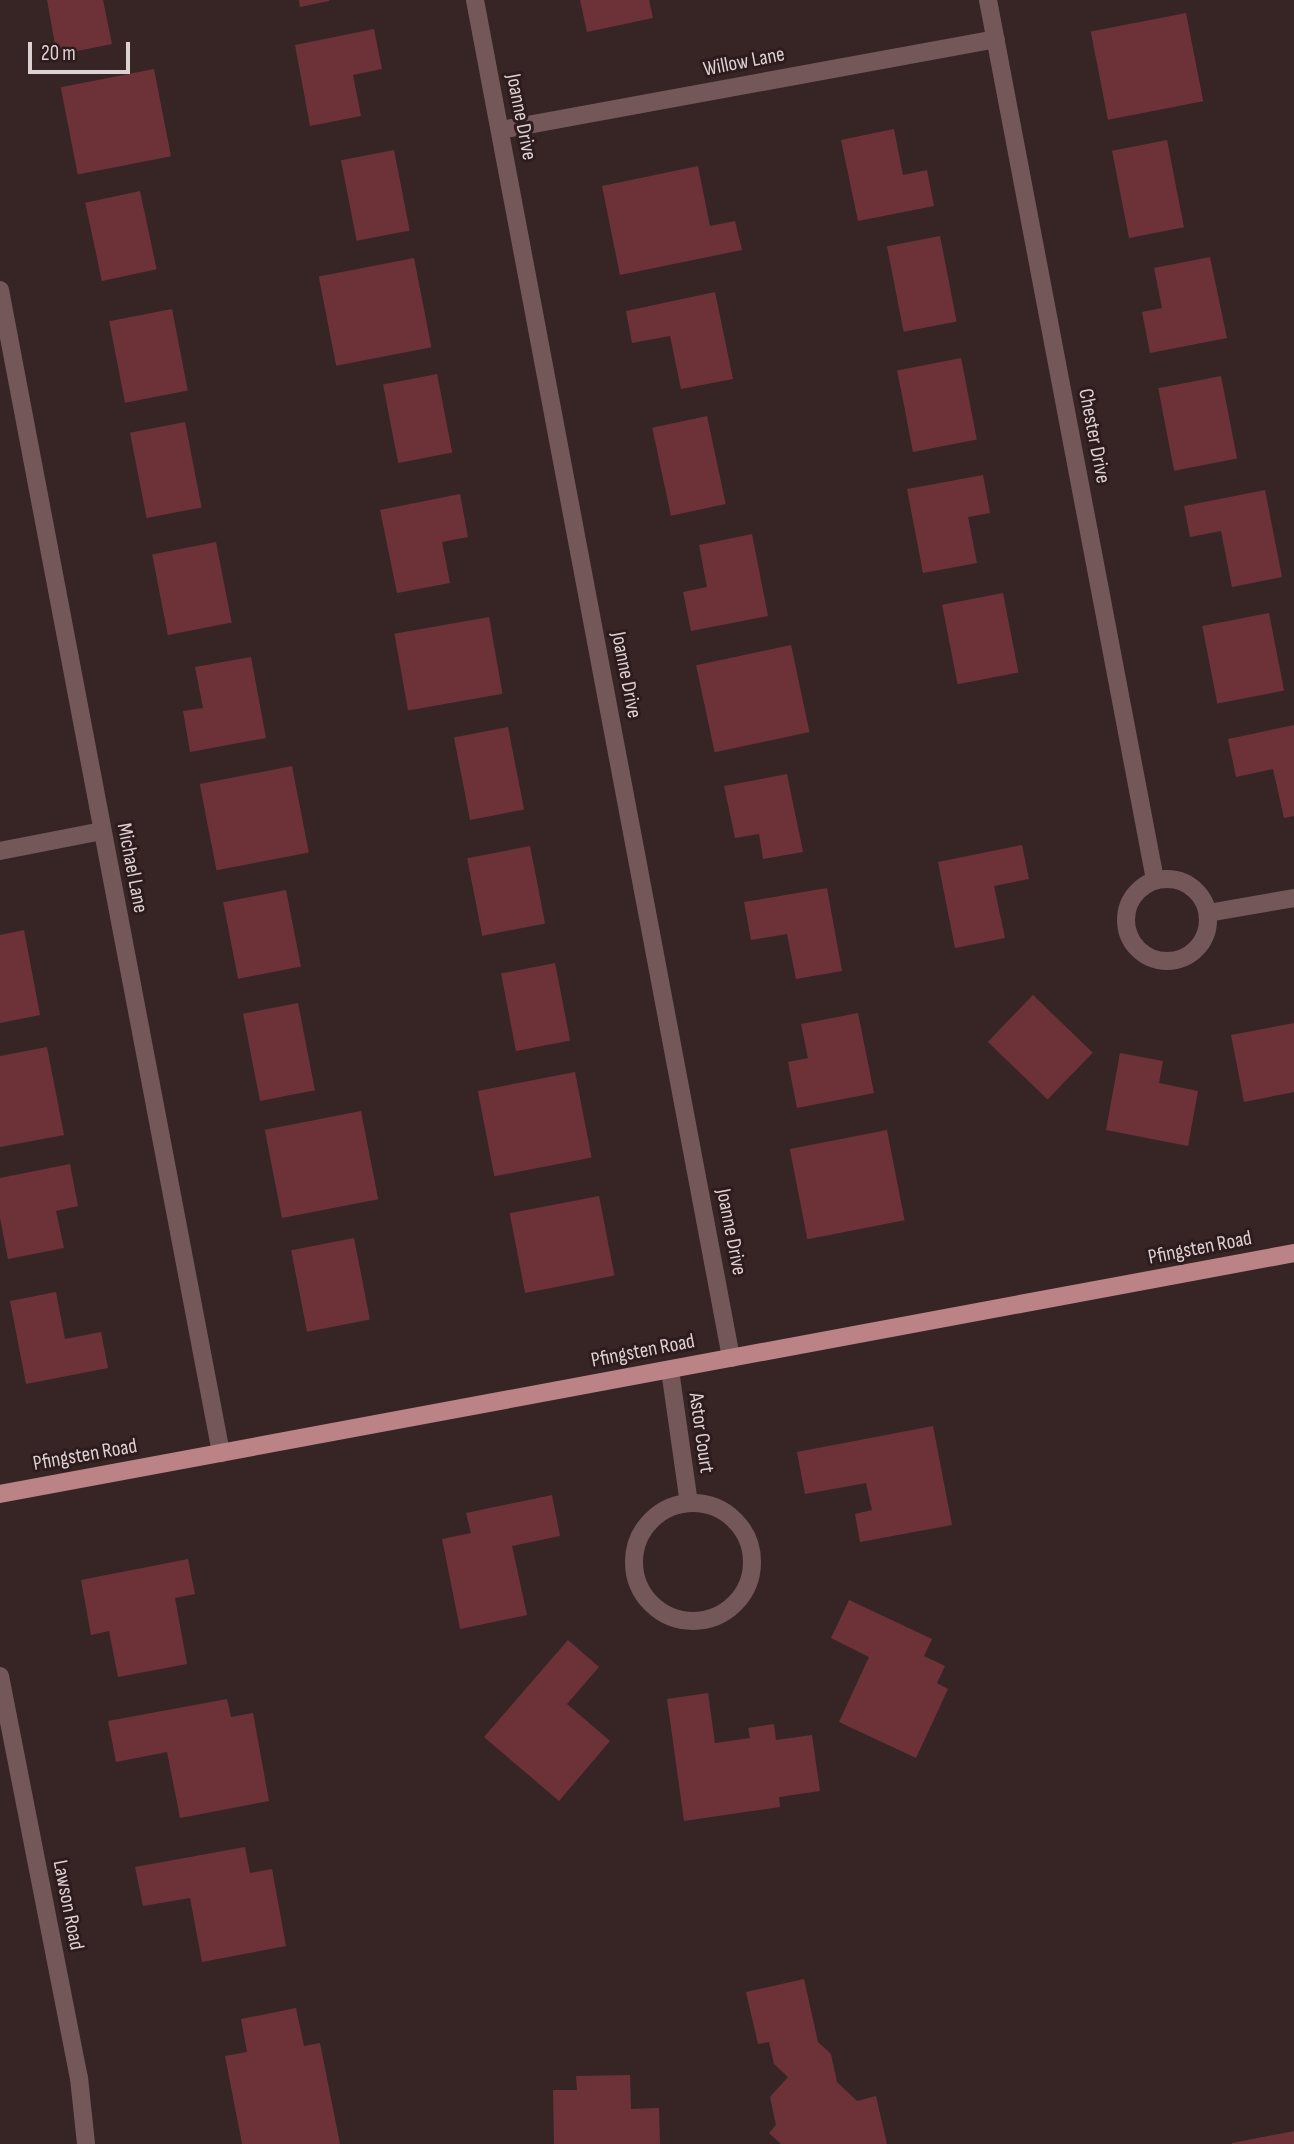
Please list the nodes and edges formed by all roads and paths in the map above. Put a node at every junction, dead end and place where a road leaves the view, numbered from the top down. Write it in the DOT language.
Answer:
graph roads {
  1 [pos="475,0"];
  2 [pos="988,0"];
  3 [pos="996,39"];
  4 [pos="501,130"];
  5 [pos="0,290"];
  6 [pos="102,831"];
  7 [pos="0,852"];
  8 [pos="1155,880"];
  9 [pos="1294,898"];
  10 [pos="1208,913"];
  11 [pos="1294,1253"];
  12 [pos="731,1358"];
  13 [pos="670,1370"];
  14 [pos="221,1453"];
  15 [pos="0,1494"];
  16 [pos="689,1503"];
  17 [pos="0,1676"];
  18 [pos="86,2144"];
  1 -- 4 [label="street, Joanne Drive"];
  2 -- 3 [label="street, Chester Drive"];
  3 -- 4 [label="street, Willow Lane"];
  3 -- 8 [label="street, Chester Drive"];
  4 -- 12 [label="street, Joanne Drive"];
  5 -- 6 [label="street, Michael Lane"];
  6 -- 7 [label="street"];
  6 -- 14 [label="street, Michael Lane"];
  8 -- 10 [label="street"];
  8 -- 10 [label="street"];
  9 -- 10 [label="street"];
  11 -- 12 [label="main road, Pfingsten Road"];
  12 -- 13 [label="main road, Pfingsten Road"];
  13 -- 14 [label="main road, Pfingsten Road"];
  13 -- 16 [label="street, Astor Court"];
  14 -- 15 [label="main road, Pfingsten Road"];
  16 -- 16 [label="street, Astor Court"];
  17 -- 18 [label="street, Lawson Road"];
}
